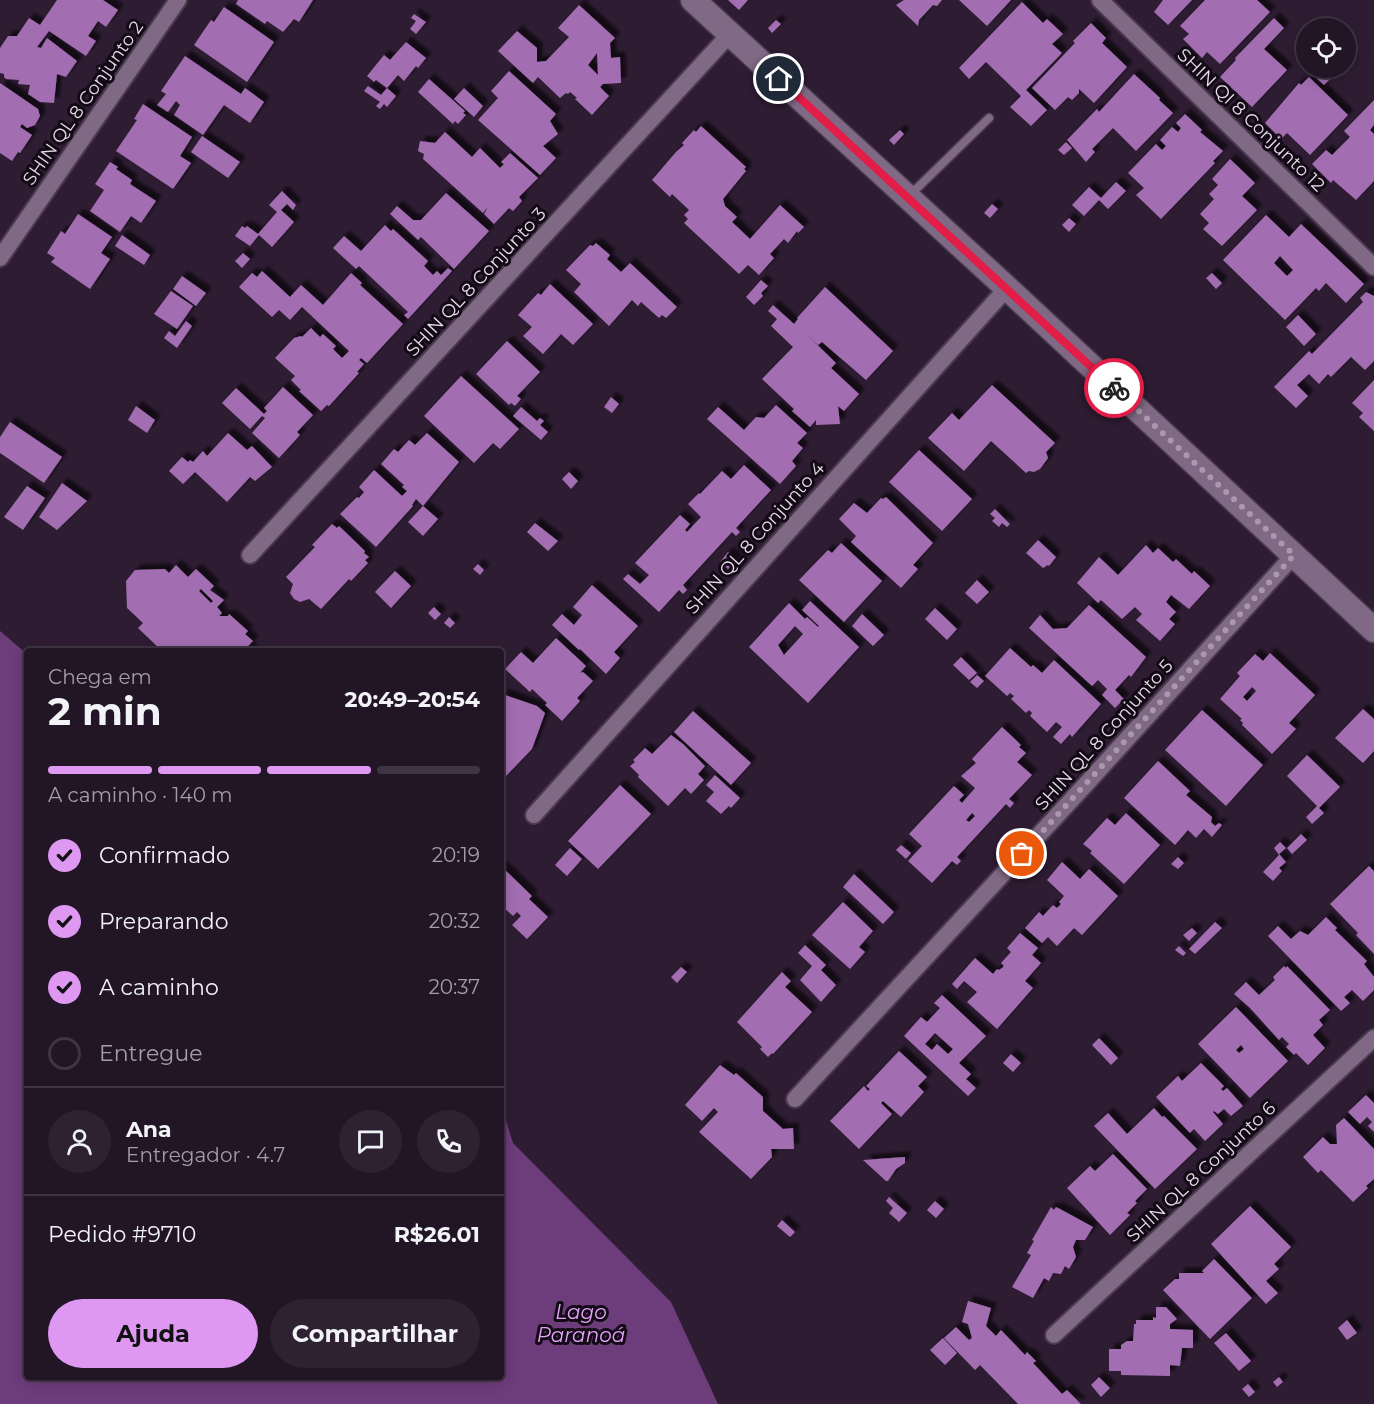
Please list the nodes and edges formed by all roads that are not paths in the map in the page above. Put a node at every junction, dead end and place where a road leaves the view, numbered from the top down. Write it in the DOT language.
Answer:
graph roads {
  1 [pos="178,0"];
  2 [pos="693,0"];
  3 [pos="1100,0"];
  4 [pos="730,34"];
  5 [pos="989,118"];
  6 [pos="908,197"];
  7 [pos="0,258"];
  8 [pos="1374,267"];
  9 [pos="1007,288"];
  10 [pos="250,555"];
  11 [pos="1294,555"];
  12 [pos="1374,630"];
  13 [pos="534,815"];
  14 [pos="1374,1038"];
  15 [pos="795,1098"];
  16 [pos="1054,1335"];
  1 -- 7 [label="street, SHIN QL 8 Conjunto 2"];
  2 -- 4 [label="street"];
  3 -- 8 [label="street, SHIN QI 8 Conjunto 12"];
  4 -- 6 [label="street"];
  4 -- 10 [label="street, SHIN QL 8 Conjunto 3"];
  5 -- 6 [label="lane"];
  6 -- 9 [label="street"];
  9 -- 11 [label="street"];
  9 -- 13 [label="street, SHIN QL 8 Conjunto 4"];
  11 -- 12 [label="street"];
  11 -- 15 [label="street, SHIN QL 8 Conjunto 5"];
  14 -- 16 [label="street, SHIN QL 8 Conjunto 6"];
}
